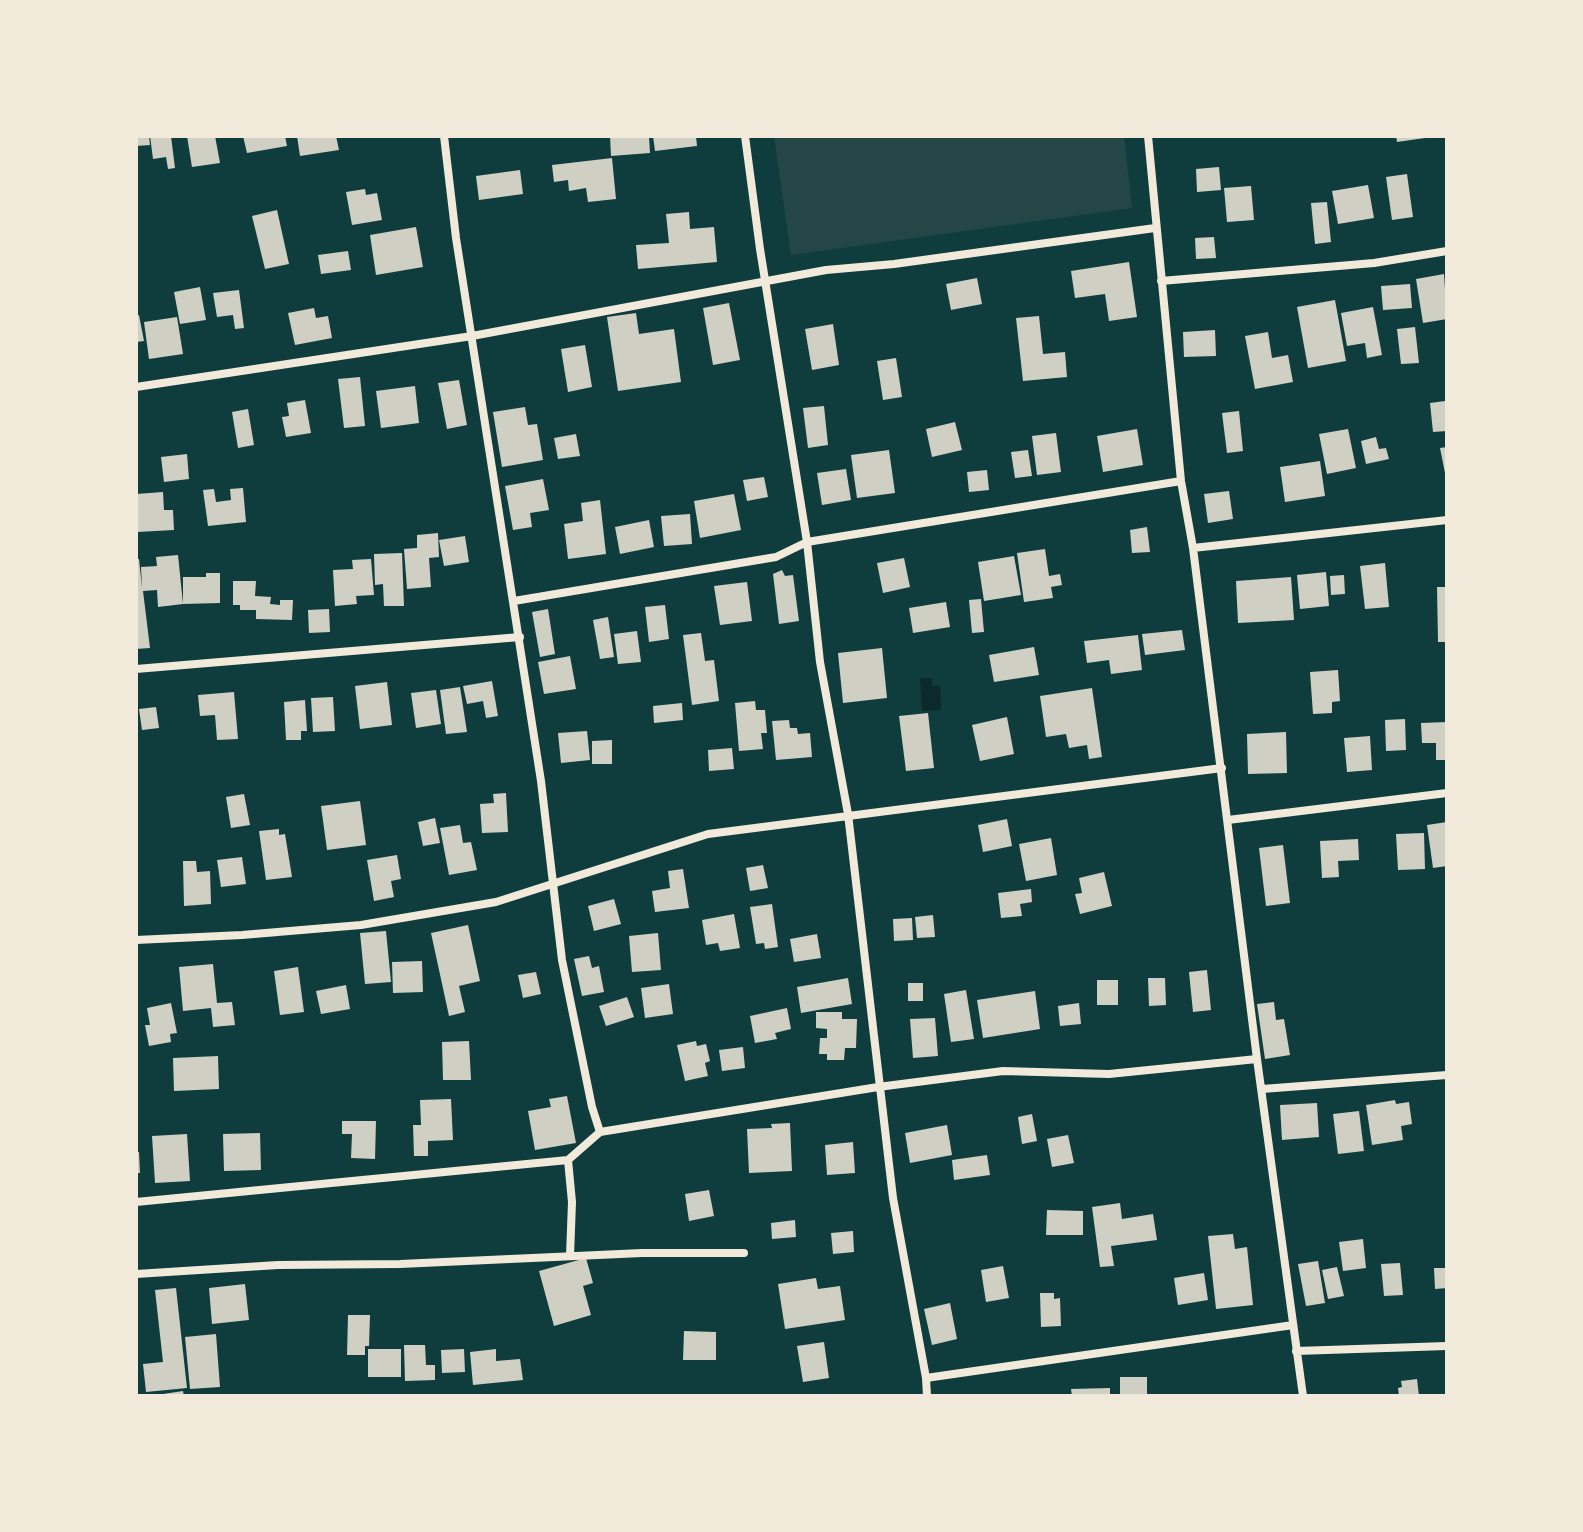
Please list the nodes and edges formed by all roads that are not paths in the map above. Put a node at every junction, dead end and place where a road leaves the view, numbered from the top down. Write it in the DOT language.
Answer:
graph roads {
  1 [pos="444,136"];
  2 [pos="745,136"];
  3 [pos="1148,136"];
  4 [pos="1155,228"];
  5 [pos="1447,251"];
  6 [pos="765,281"];
  7 [pos="1161,281"];
  8 [pos="472,336"];
  9 [pos="136,387"];
  10 [pos="1181,481"];
  11 [pos="1447,520"];
  12 [pos="807,542"];
  13 [pos="1193,548"];
  14 [pos="514,601"];
  15 [pos="520,637"];
  16 [pos="136,669"];
  17 [pos="1222,768"];
  18 [pos="1447,793"];
  19 [pos="848,814"];
  20 [pos="1228,820"];
  21 [pos="553,883"];
  22 [pos="136,940"];
  23 [pos="1257,1059"];
  24 [pos="1447,1075"];
  25 [pos="878,1087"];
  26 [pos="1262,1089"];
  27 [pos="600,1132"];
  28 [pos="568,1160"];
  29 [pos="136,1202"];
  30 [pos="744,1253"];
  31 [pos="570,1256"];
  32 [pos="136,1274"];
  33 [pos="1293,1325"];
  34 [pos="1447,1346"];
  35 [pos="1296,1351"];
  36 [pos="926,1378"];
  37 [pos="927,1396"];
  38 [pos="1303,1396"];
  1 -- 8 [label="street"];
  2 -- 6 [label="street"];
  3 -- 4 [label="street"];
  4 -- 6 [label="street"];
  4 -- 7 [label="street"];
  5 -- 7 [label="street"];
  6 -- 8 [label="street"];
  6 -- 12 [label="street"];
  7 -- 10 [label="street"];
  8 -- 9 [label="street"];
  8 -- 14 [label="street"];
  10 -- 12 [label="street"];
  10 -- 13 [label="street"];
  11 -- 13 [label="street"];
  12 -- 14 [label="street"];
  12 -- 19 [label="street"];
  13 -- 17 [label="street"];
  14 -- 15 [label="street"];
  15 -- 16 [label="street"];
  15 -- 21 [label="street"];
  17 -- 19 [label="street"];
  17 -- 20 [label="street"];
  18 -- 20 [label="street"];
  19 -- 21 [label="street"];
  19 -- 25 [label="street"];
  20 -- 23 [label="street"];
  21 -- 22 [label="street"];
  21 -- 27 [label="street"];
  23 -- 25 [label="street"];
  23 -- 26 [label="street"];
  24 -- 26 [label="street"];
  25 -- 27 [label="street"];
  25 -- 36 [label="street"];
  26 -- 33 [label="street"];
  27 -- 28 [label="street"];
  28 -- 29 [label="street"];
  28 -- 31 [label="street"];
  30 -- 31 [label="street"];
  31 -- 32 [label="street"];
  33 -- 35 [label="street"];
  33 -- 36 [label="street"];
  34 -- 35 [label="street"];
  35 -- 38 [label="street"];
  36 -- 37 [label="street"];
}
